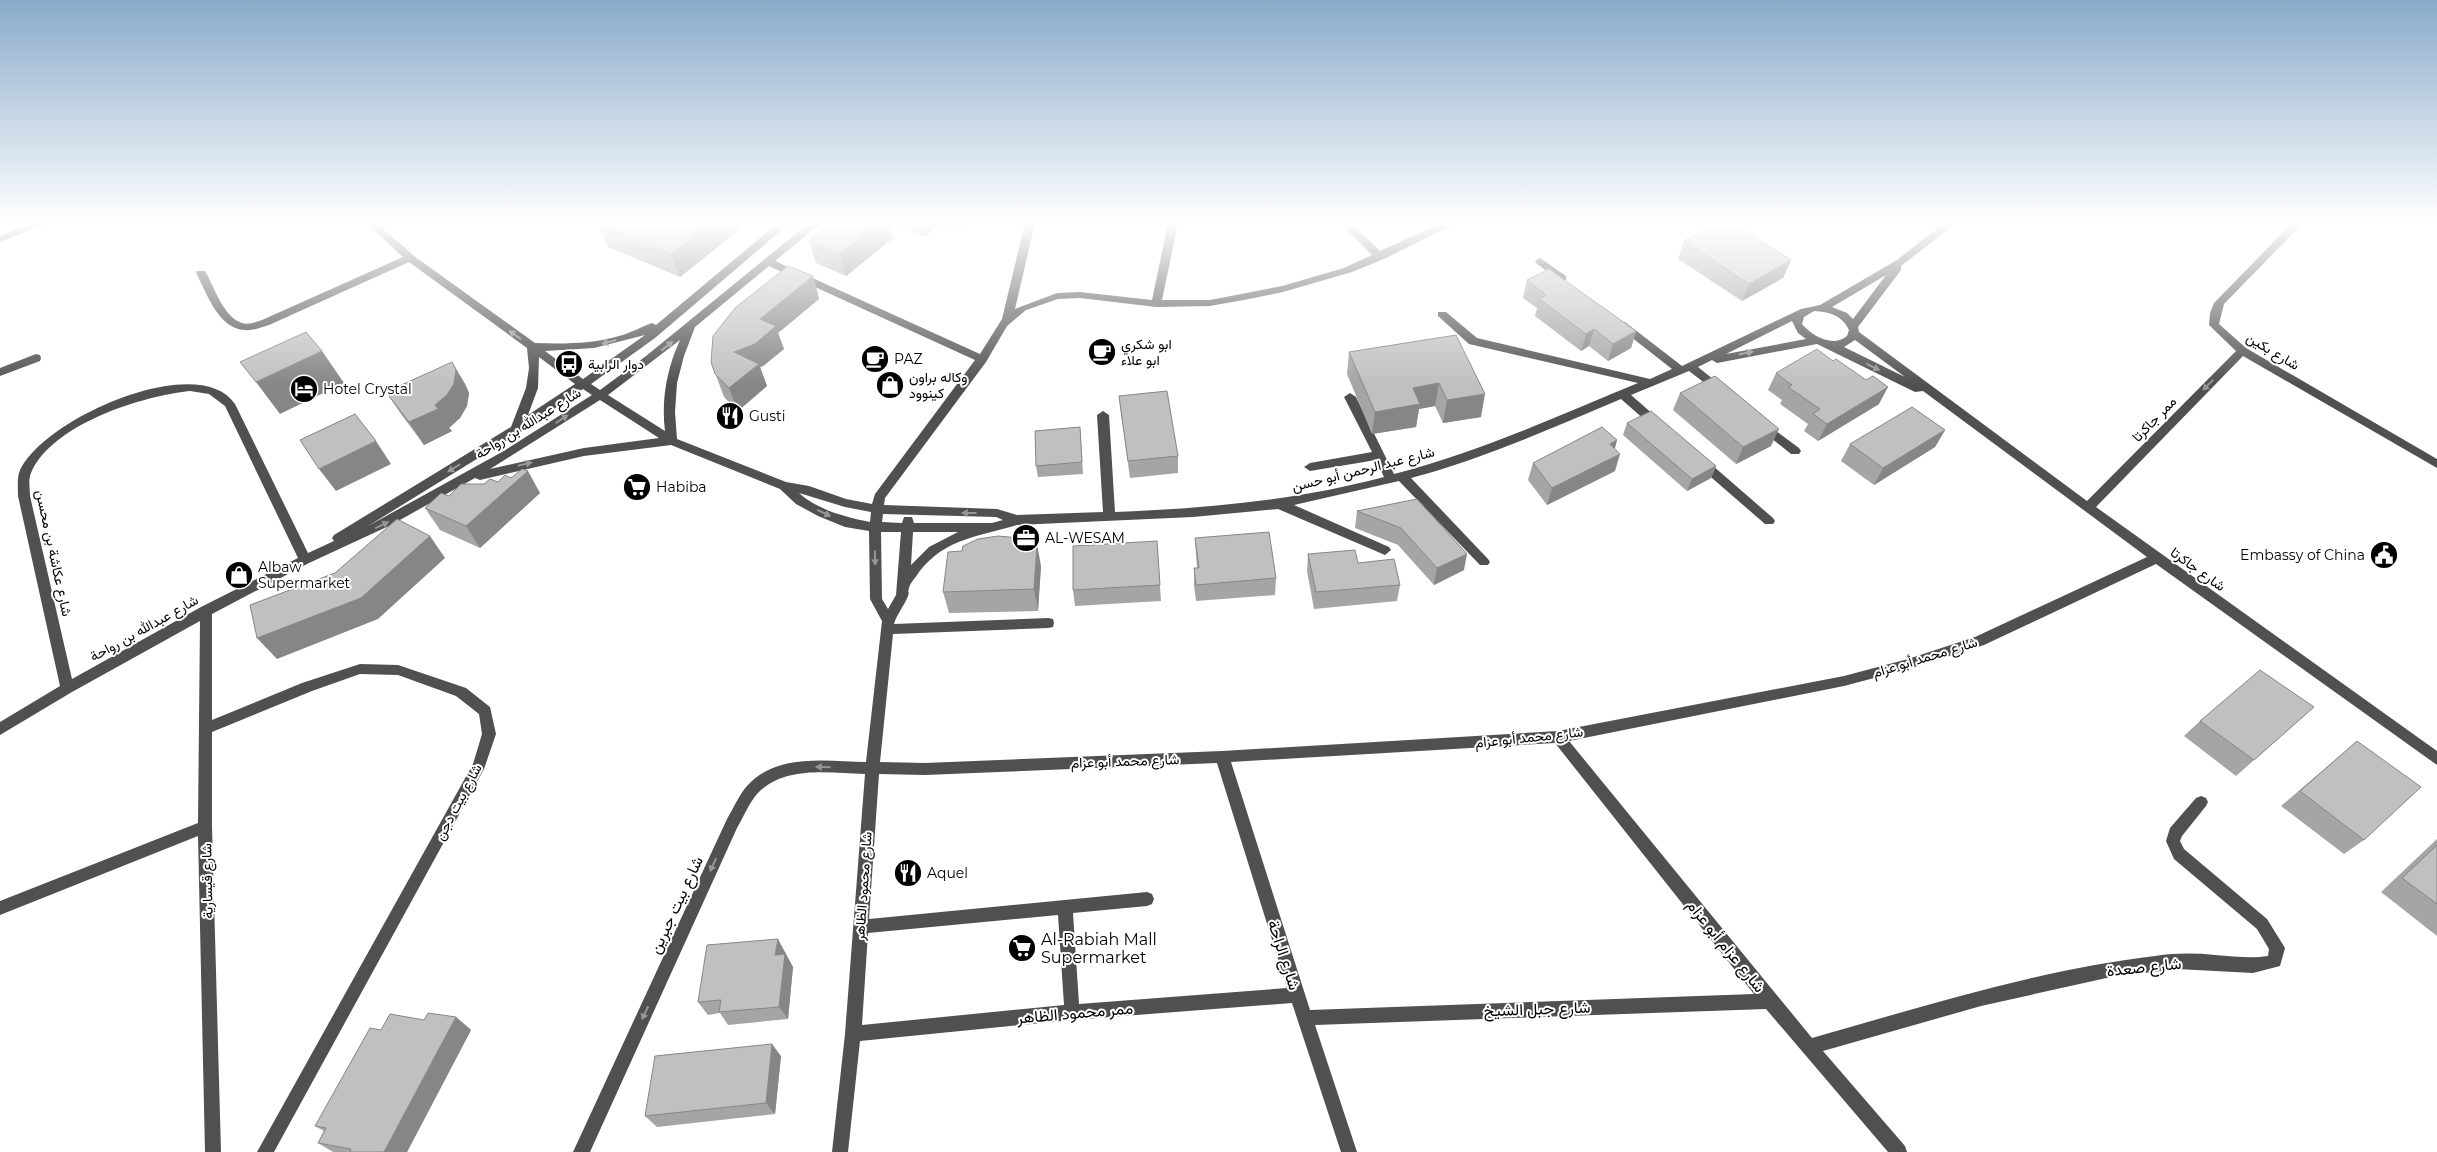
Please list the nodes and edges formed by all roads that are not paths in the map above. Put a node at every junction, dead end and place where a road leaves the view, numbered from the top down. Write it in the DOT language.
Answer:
graph roads {
  1 [pos="204,277"];
  2 [pos="368,277"];
  3 [pos="436,277"];
  4 [pos="720,277"];
  5 [pos="750,277"];
  6 [pos="801,277"];
  7 [pos="1018,277"];
  8 [pos="1162,277"];
  9 [pos="1325,277"];
  10 [pos="1559,277"];
  11 [pos="1877,277"];
  12 [pos="1891,277"];
  13 [pos="2245,277"];
  14 [pos="1571,286"];
  15 [pos="1156,304"];
  16 [pos="1823,308"];
  17 [pos="1800,313"];
  18 [pos="1442,314"];
  19 [pos="1610,316"];
  20 [pos="670,318"];
  21 [pos="1008,319"];
  22 [pos="694,324"];
  23 [pos="1853,330"];
  24 [pos="1816,341"];
  25 [pos="1830,344"];
  26 [pos="532,347"];
  27 [pos="2242,350"];
  28 [pos="36,358"];
  29 [pos="982,359"];
  30 [pos="1689,366"];
  31 [pos="0,372"];
  32 [pos="1649,382"];
  33 [pos="582,384"];
  34 [pos="1622,394"];
  35 [pos="599,396"];
  36 [pos="1350,396"];
  37 [pos="1727,397"];
  38 [pos="1942,401"];
  39 [pos="1103,415"];
  40 [pos="1757,421"];
  41 [pos="515,430"];
  42 [pos="1666,432"];
  43 [pos="672,441"];
  44 [pos="1688,451"];
  45 [pos="1795,452"];
  46 [pos="1379,455"];
  47 [pos="2437,464"];
  48 [pos="1310,467"];
  49 [pos="1397,478"];
  50 [pos="461,482"];
  51 [pos="784,486"];
  52 [pos="1279,504"];
  53 [pos="2088,508"];
  54 [pos="876,509"];
  55 [pos="909,511"];
  56 [pos="1109,516"];
  57 [pos="1017,520"];
  58 [pos="1769,521"];
  59 [pos="875,527"];
  60 [pos="908,527"];
  61 [pos="982,528"];
  62 [pos="1385,550"];
  63 [pos="2157,558"];
  64 [pos="305,560"];
  65 [pos="1484,562"];
  66 [pos="902,588"];
  67 [pos="206,611"];
  68 [pos="1048,622"];
  69 [pos="888,625"];
  70 [pos="67,688"];
  71 [pos="0,729"];
  72 [pos="206,730"];
  73 [pos="1558,737"];
  74 [pos="1222,758"];
  75 [pos="2437,760"];
  76 [pos="872,769"];
  77 [pos="2201,802"];
  78 [pos="205,828"];
  79 [pos="1147,899"];
  80 [pos="1065,907"];
  81 [pos="0,908"];
  82 [pos="860,927"];
  83 [pos="1297,995"];
  84 [pos="1770,1001"];
  85 [pos="1072,1012"];
  86 [pos="1304,1018"];
  87 [pos="853,1034"];
  88 [pos="1810,1047"];
  89 [pos="213,1152"];
  90 [pos="266,1152"];
  91 [pos="581,1152"];
  92 [pos="840,1152"];
  93 [pos="1349,1152"];
  94 [pos="1899,1152"];
  1 -- 2 [label="street"];
  26 -- 3 [label="street, شارع عبد الرحمن أبو حسن, one-way"];
  4 -- 20 [label="street, شارع عبدالله بن رواحة"];
  5 -- 22 [label="street, شارع عبدالله بن رواحة"];
  6 -- 29 [label="street"];
  7 -- 21 [label="street"];
  8 -- 15 [label="street"];
  9 -- 15 [label="street"];
  10 -- 14 [label="street"];
  11 -- 16 [label="street"];
  12 -- 23 [label="street"];
  13 -- 27 [label="street, شارع بكين"];
  15 -- 21 [label="street"];
  16 -- 17 [label="street"];
  16 -- 23 [label="street"];
  17 -- 24 [label="street"];
  17 -- 30 [label="street, شارع عبد الرحمن أبو حسن"];
  18 -- 32 [label="street"];
  19 -- 30 [label="street"];
  20 -- 26 [label="street, one-way"];
  20 -- 33 [label="street, شارع عبدالله بن رواحة"];
  21 -- 29 [label="street"];
  35 -- 22 [label="street, شارع عبدالله بن رواحة, one-way"];
  22 -- 43 [label="street"];
  23 -- 25 [label="street"];
  23 -- 38 [label="street, شارع جاكرتا"];
  24 -- 25 [label="street"];
  30 -- 24 [label="street, شارع عبد الرحمن أبو حسن, one-way"];
  25 -- 38 [label="street, شارع جاكرتا, one-way"];
  26 -- 33 [label="street, شارع عبد الرحمن أبو حسن"];
  26 -- 41 [label="street"];
  27 -- 47 [label="street, شارع بكين"];
  27 -- 53 [label="street, ممر جاكرتا, one-way"];
  28 -- 31 [label="street"];
  29 -- 54 [label="street"];
  30 -- 32 [label="street, شارع عبد الرحمن أبو حسن"];
  30 -- 37 [label="street"];
  32 -- 34 [label="street, شارع عبد الرحمن أبو حسن"];
  33 -- 35 [label="street, شارع عبد الرحمن أبو حسن"];
  33 -- 41 [label="street, شارع عبدالله بن رواحة"];
  34 -- 42 [label="street"];
  34 -- 49 [label="street, شارع عبد الرحمن أبو حسن"];
  35 -- 43 [label="street, شارع عبد الرحمن أبو حسن"];
  50 -- 35 [label="street, شارع عبدالله بن رواحة, one-way"];
  36 -- 46 [label="street"];
  38 -- 53 [label="street, شارع جاكرتا"];
  39 -- 56 [label="street"];
  40 -- 45 [label="street"];
  41 -- 64 [label="street, شارع عبدالله بن رواحة, one-way"];
  50 -- 43 [label="street, شارع عبد الرحمن أبو حسن, one-way"];
  43 -- 51 [label="street, شارع عبد الرحمن أبو حسن"];
  44 -- 58 [label="street"];
  46 -- 48 [label="street"];
  46 -- 49 [label="street"];
  49 -- 52 [label="street, شارع عبد الرحمن أبو حسن"];
  49 -- 65 [label="street"];
  64 -- 50 [label="street, شارع عبدالله بن رواحة, one-way"];
  51 -- 54 [label="street, شارع عبد الرحمن أبو حسن"];
  51 -- 59 [label="street, شارع عبد الرحمن أبو حسن, one-way"];
  52 -- 56 [label="street, شارع عبد الرحمن أبو حسن"];
  52 -- 62 [label="street"];
  53 -- 63 [label="street, شارع جاكرتا"];
  54 -- 55 [label="street, شارع عبد الرحمن أبو حسن"];
  54 -- 59 [label="street"];
  57 -- 55 [label="street, شارع عبد الرحمن أبو حسن, one-way"];
  55 -- 60 [label="street, شارع محمود الظاهر"];
  56 -- 57 [label="street, شارع عبد الرحمن أبو حسن"];
  57 -- 61 [label="street, شارع عبد الرحمن أبو حسن"];
  59 -- 60 [label="street, شارع عبد الرحمن أبو حسن"];
  59 -- 69 [label="street, one-way"];
  60 -- 61 [label="street, شارع عبد الرحمن أبو حسن"];
  60 -- 66 [label="street, شارع محمود الظاهر"];
  61 -- 66 [label="street"];
  63 -- 73 [label="street, شارع محمد أبو عزام"];
  63 -- 75 [label="street, شارع جاكرتا"];
  64 -- 67 [label="street, شارع عبدالله بن رواحة"];
  64 -- 70 [label="street, شارع عكاشة بن محسن"];
  66 -- 69 [label="street, شارع محمود الظاهر"];
  67 -- 70 [label="street, شارع عبدالله بن رواحة"];
  67 -- 72 [label="street, شارع قيسارية"];
  68 -- 69 [label="street"];
  69 -- 76 [label="street, شارع محمود الظاهر"];
  70 -- 71 [label="street, شارع عبدالله بن رواحة"];
  72 -- 78 [label="street, شارع قيسارية"];
  72 -- 90 [label="street, شارع بيت دجن"];
  73 -- 74 [label="street, شارع محمد أبو عزام"];
  73 -- 84 [label="street, شارع عزام أبو عزام"];
  74 -- 76 [label="street, شارع محمد أبو عزام"];
  74 -- 83 [label="street, شارع الراحة"];
  76 -- 82 [label="street, شارع محمود الظاهر"];
  76 -- 91 [label="street, شارع بيت جبرين, one-way"];
  77 -- 88 [label="street, شارع صعدة"];
  78 -- 81 [label="street"];
  78 -- 89 [label="street, شارع قيسارية"];
  79 -- 80 [label="street"];
  80 -- 82 [label="street"];
  80 -- 85 [label="street"];
  82 -- 87 [label="street, شارع محمود الظاهر"];
  83 -- 85 [label="street, ممر محمود الظاهر"];
  83 -- 86 [label="street, شارع الراحة"];
  84 -- 86 [label="street, شارع جبل الشيخ"];
  84 -- 88 [label="street, شارع عزام أبو عزام"];
  85 -- 87 [label="street, ممر محمود الظاهر"];
  86 -- 93 [label="street, شارع الراحة"];
  87 -- 92 [label="street, شارع محمود الظاهر"];
  88 -- 94 [label="street, شارع عزام أبو عزام"];
}
